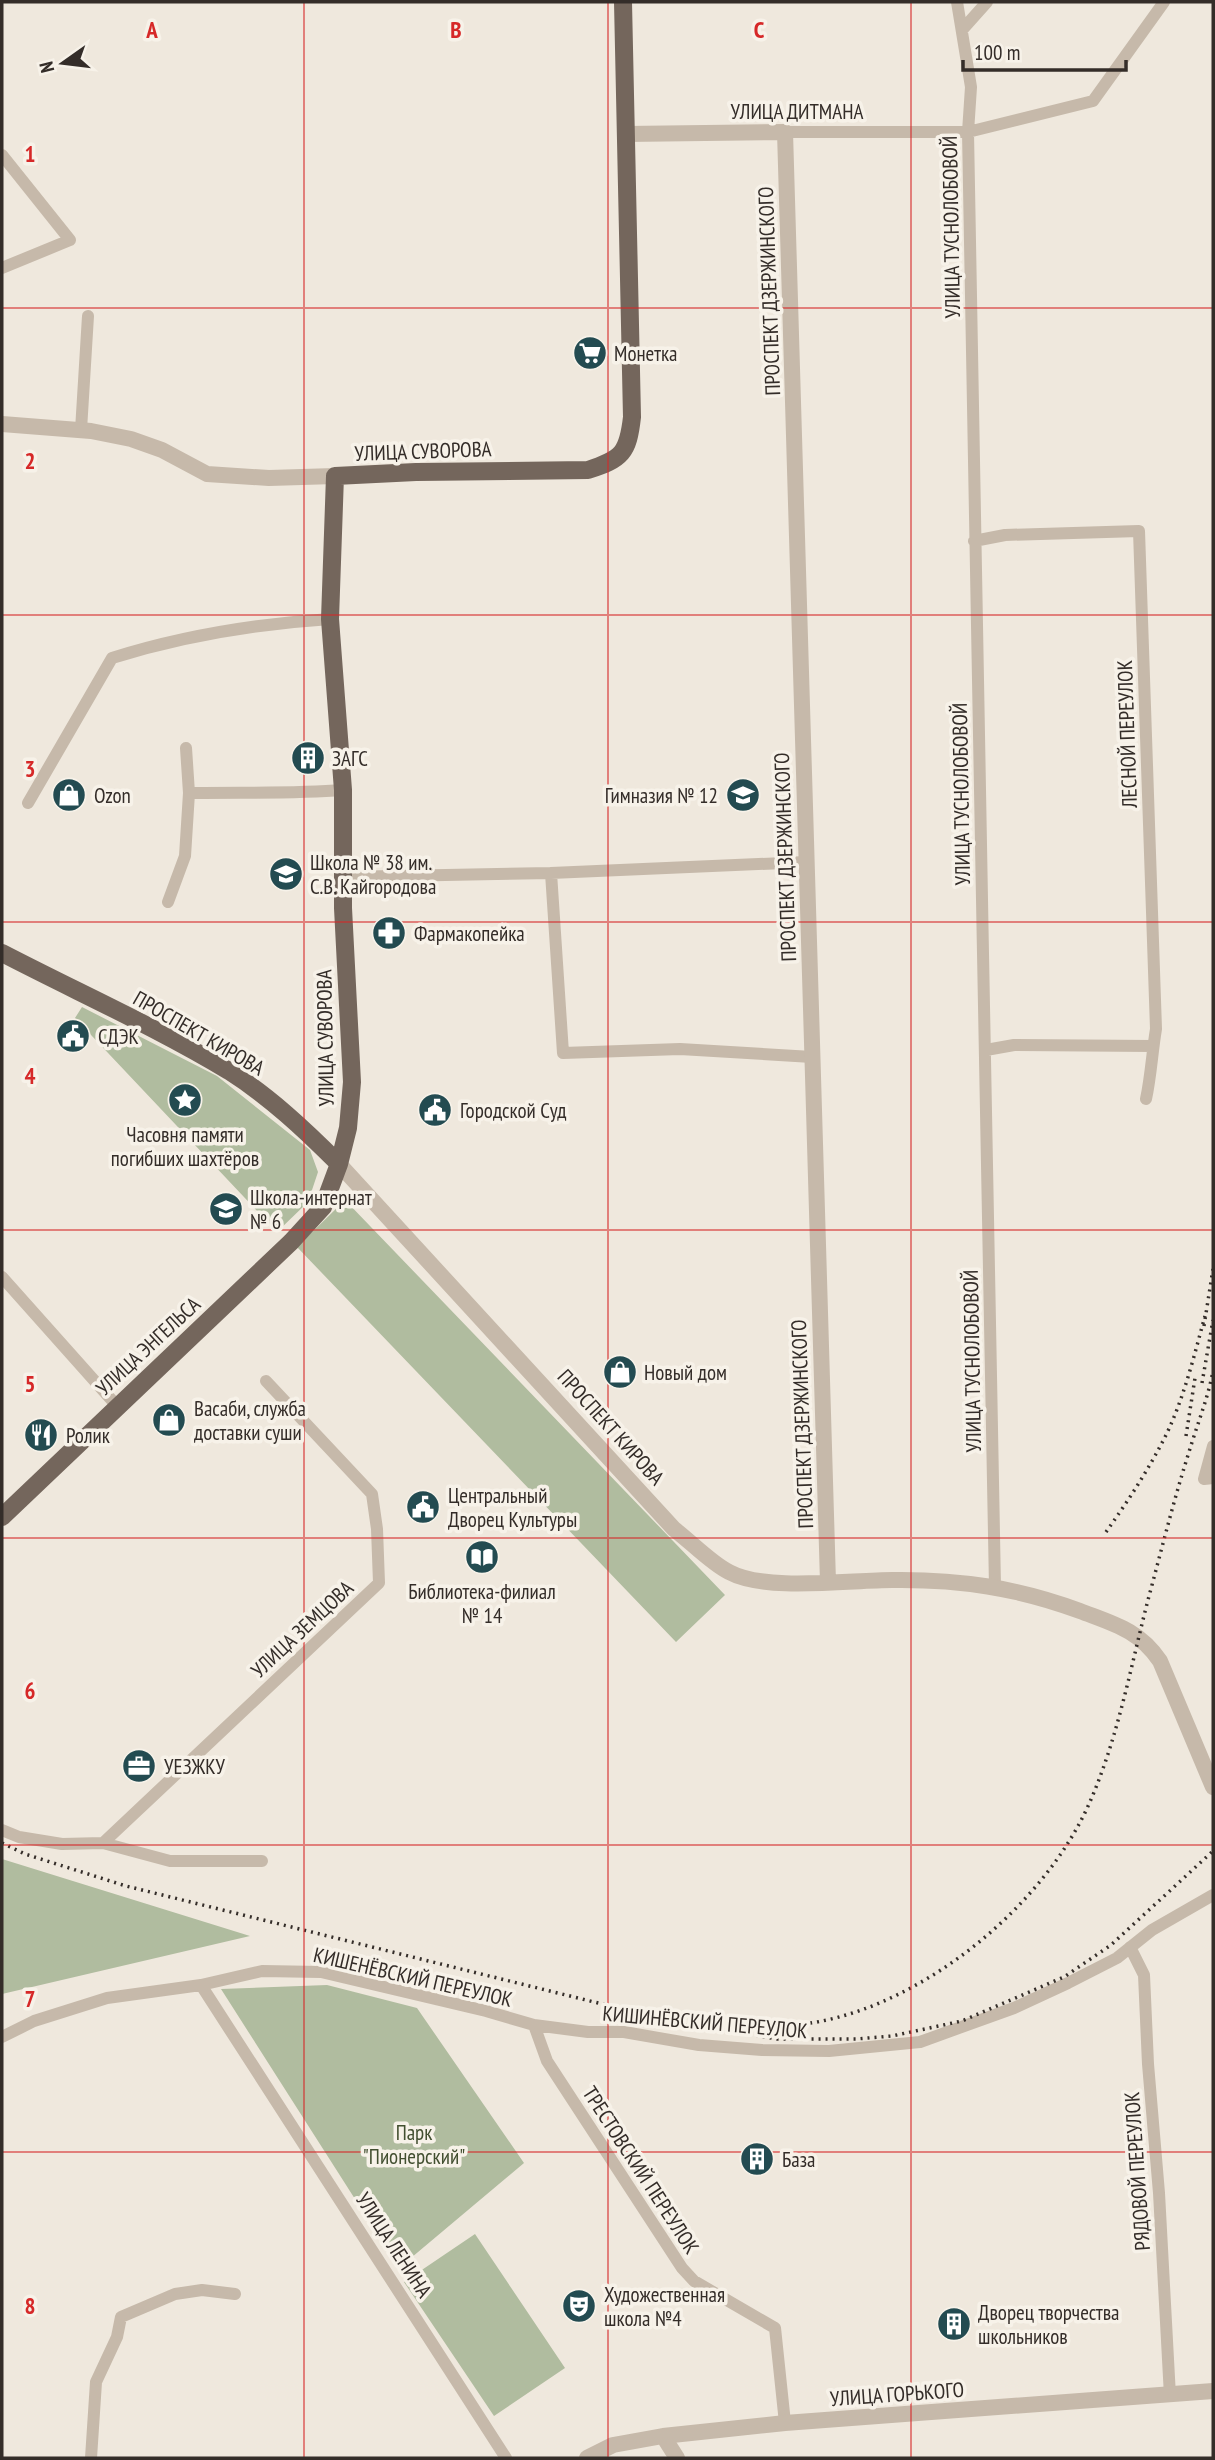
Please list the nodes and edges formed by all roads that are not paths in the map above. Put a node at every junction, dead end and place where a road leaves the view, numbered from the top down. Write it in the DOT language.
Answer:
graph roads {
  1 [pos="623,2"];
  2 [pos="957,2"];
  3 [pos="987,2"];
  4 [pos="1164,2"];
  5 [pos="962,30"];
  6 [pos="785,132"];
  7 [pos="968,132"];
  8 [pos="626,134"];
  9 [pos="2,155"];
  10 [pos="2,268"];
  11 [pos="88,316"];
  12 [pos="2,424"];
  13 [pos="80,430"];
  14 [pos="335,476"];
  15 [pos="974,541"];
  16 [pos="330,619"];
  17 [pos="186,748"];
  18 [pos="343,790"];
  19 [pos="189,793"];
  20 [pos="28,803"];
  21 [pos="806,862"];
  22 [pos="551,873"];
  23 [pos="342,877"];
  24 [pos="168,902"];
  25 [pos="2,953"];
  26 [pos="1153,1046"];
  27 [pos="986,1050"];
  28 [pos="812,1057"];
  29 [pos="1146,1100"];
  30 [pos="339,1164"];
  31 [pos="323,1207"];
  32 [pos="2,1277"];
  33 [pos="266,1381"];
  34 [pos="117,1406"];
  35 [pos="1213,1446"];
  36 [pos="1213,1478"];
  37 [pos="2,1517"];
  38 [pos="828,1582"];
  39 [pos="995,1587"];
  40 [pos="1213,1787"];
  41 [pos="2,1830"];
  42 [pos="103,1843"];
  43 [pos="262,1861"];
  44 [pos="1213,1895"];
  45 [pos="1130,1947"];
  46 [pos="201,1985"];
  47 [pos="534,2025"];
  48 [pos="2,2037"];
  49 [pos="547,2061"];
  50 [pos="235,2294"];
  51 [pos="1213,2391"];
  52 [pos="1170,2396"];
  53 [pos="785,2423"];
  54 [pos="663,2437"];
  55 [pos="91,2458"];
  56 [pos="506,2458"];
  57 [pos="587,2458"];
  58 [pos="677,2458"];
  1 -- 8 [label="main road, УЛИЦА СУВОРОВА"];
  2 -- 5 [label="street, УЛИЦА ТУСНОЛОБОВОЙ"];
  3 -- 5 [label="street"];
  4 -- 7 [label="street, УЛИЦА ДИТМАНА"];
  5 -- 7 [label="street, УЛИЦА ТУСНОЛОБОВОЙ"];
  6 -- 7 [label="street, УЛИЦА ДИТМАНА"];
  6 -- 8 [label="street, УЛИЦА ДИТМАНА"];
  6 -- 21 [label="street, ПРОСПЕКТ ДЗЕРЖИНСКОГО"];
  7 -- 15 [label="street, УЛИЦА ТУСНОЛОБОВОЙ"];
  8 -- 14 [label="main road, УЛИЦА СУВОРОВА"];
  9 -- 10 [label="street"];
  11 -- 13 [label="street"];
  12 -- 13 [label="street"];
  13 -- 14 [label="street"];
  14 -- 16 [label="main road, УЛИЦА СУВОРОВА"];
  15 -- 26 [label="street, ЛЕСНОЙ ПЕРЕУЛОК"];
  15 -- 27 [label="street, УЛИЦА ТУСНОЛОБОВОЙ"];
  16 -- 18 [label="main road, УЛИЦА СУВОРОВА"];
  16 -- 20 [label="street"];
  17 -- 19 [label="street"];
  18 -- 19 [label="street"];
  18 -- 23 [label="main road, УЛИЦА СУВОРОВА"];
  19 -- 24 [label="street"];
  21 -- 22 [label="street"];
  21 -- 28 [label="street, ПРОСПЕКТ ДЗЕРЖИНСКОГО"];
  22 -- 23 [label="street"];
  22 -- 28 [label="street"];
  23 -- 30 [label="main road, УЛИЦА СУВОРОВА"];
  25 -- 30 [label="main road, ПРОСПЕКТ КИРОВА"];
  26 -- 27 [label="street"];
  26 -- 29 [label="street, ЛЕСНОЙ ПЕРЕУЛОК"];
  27 -- 39 [label="street, УЛИЦА ТУСНОЛОБОВОЙ"];
  28 -- 38 [label="street, ПРОСПЕКТ ДЗЕРЖИНСКОГО"];
  30 -- 31 [label="main road, УЛИЦА СУВОРОВА"];
  30 -- 38 [label="street, ПРОСПЕКТ КИРОВА"];
  31 -- 34 [label="main road, УЛИЦА ЭНГЕЛЬСА"];
  32 -- 34 [label="street"];
  33 -- 42 [label="street, УЛИЦА ЗЕМЦОВА"];
  34 -- 37 [label="main road, УЛИЦА ЭНГЕЛЬСА"];
  35 -- 36 [label="street"];
  38 -- 39 [label="street, ПРОСПЕКТ КИРОВА"];
  39 -- 40 [label="street, ПРОСПЕКТ КИРОВА"];
  41 -- 42 [label="street"];
  42 -- 43 [label="street"];
  44 -- 45 [label="street, КИШИНЁВСКИЙ ПЕРЕУЛОК"];
  45 -- 47 [label="street, КИШИНЁВСКИЙ ПЕРЕУЛОК"];
  45 -- 52 [label="street, РЯДОВОЙ ПЕРЕУЛОК"];
  46 -- 47 [label="street, КИШЕНЁВСКИЙ ПЕРЕУЛОК"];
  46 -- 48 [label="street, КИШЕНЁВСКИЙ ПЕРЕУЛОК"];
  46 -- 56 [label="street, УЛИЦА ЛЕНИНА"];
  47 -- 49 [label="street, КИШЕНЁВСКИЙ ПЕРЕУЛОК"];
  49 -- 53 [label="street, ТРЕСТОВСКИЙ ПЕРЕУЛОК"];
  50 -- 55 [label="street"];
  51 -- 52 [label="street, УЛИЦА ГОРЬКОГО"];
  52 -- 53 [label="street, УЛИЦА ГОРЬКОГО"];
  53 -- 54 [label="street, УЛИЦА ГОРЬКОГО"];
  54 -- 57 [label="street, УЛИЦА ГОРЬКОГО"];
  54 -- 58 [label="street"];
}
